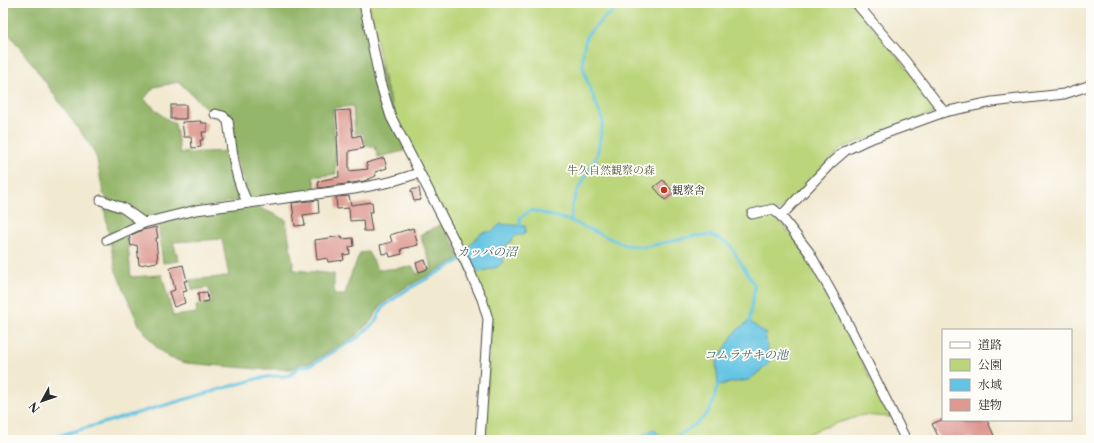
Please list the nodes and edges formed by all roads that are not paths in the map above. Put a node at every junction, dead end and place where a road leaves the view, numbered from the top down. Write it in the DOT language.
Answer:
graph roads {
  1 [pos="364,3"];
  2 [pos="856,3"];
  3 [pos="1091,85"];
  4 [pos="944,112"];
  5 [pos="215,114"];
  6 [pos="419,174"];
  7 [pos="101,200"];
  8 [pos="248,203"];
  9 [pos="752,214"];
  10 [pos="781,216"];
  11 [pos="144,223"];
  12 [pos="107,240"];
  13 [pos="480,440"];
  14 [pos="906,440"];
  1 -- 6 [label="street"];
  2 -- 4 [label="street"];
  3 -- 4 [label="street"];
  4 -- 10 [label="street"];
  5 -- 8 [label="street"];
  6 -- 8 [label="street"];
  6 -- 13 [label="street"];
  7 -- 11 [label="street"];
  8 -- 11 [label="street"];
  9 -- 10 [label="street"];
  10 -- 14 [label="street"];
  11 -- 12 [label="street"];
}
